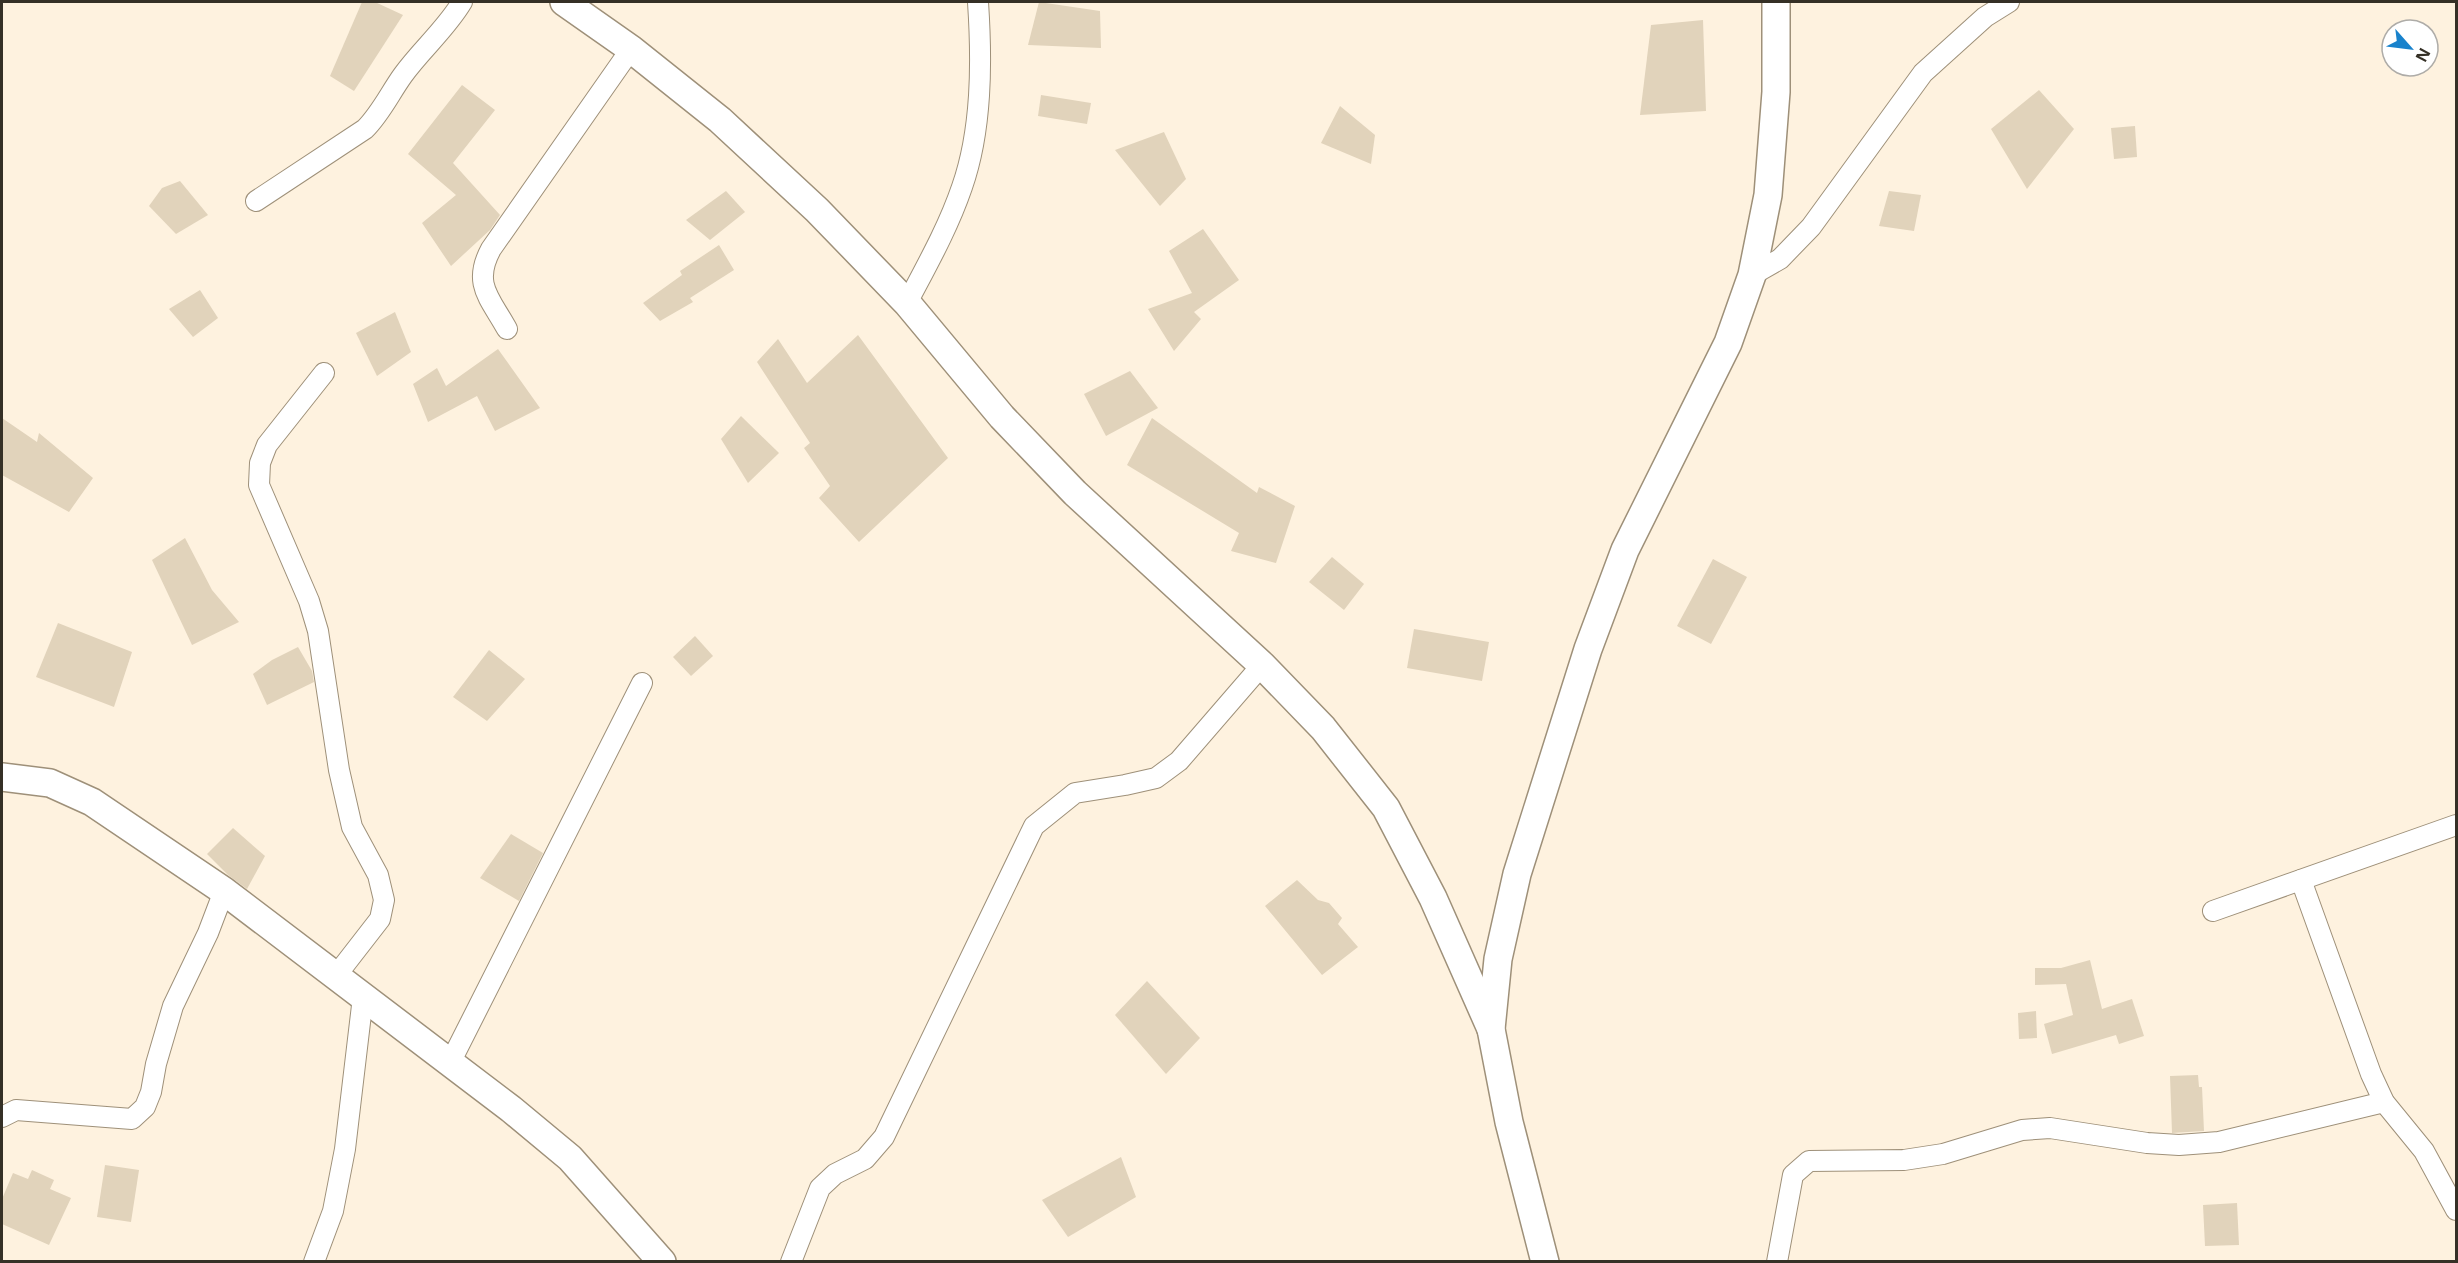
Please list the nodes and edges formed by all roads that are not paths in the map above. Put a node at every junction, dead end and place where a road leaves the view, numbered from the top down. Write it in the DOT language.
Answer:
graph roads {
  1 [pos="462,2"];
  2 [pos="564,2"];
  3 [pos="978,2"];
  4 [pos="1776,2"];
  5 [pos="2008,2"];
  6 [pos="631,49"];
  7 [pos="256,201"];
  8 [pos="1752,275"];
  9 [pos="907,303"];
  10 [pos="507,329"];
  11 [pos="324,373"];
  12 [pos="1262,665"];
  13 [pos="642,683"];
  14 [pos="2,777"];
  15 [pos="2457,825"];
  16 [pos="2301,880"];
  17 [pos="224,891"];
  18 [pos="2213,911"];
  19 [pos="335,977"];
  20 [pos="363,997"];
  21 [pos="1491,1029"];
  22 [pos="450,1063"];
  23 [pos="2384,1102"];
  24 [pos="2,1117"];
  25 [pos="2457,1210"];
  26 [pos="314,1262"];
  27 [pos="662,1262"];
  28 [pos="791,1262"];
  29 [pos="1545,1262"];
  30 [pos="1777,1262"];
  1 -- 7 [label="street"];
  2 -- 6 [label="street"];
  3 -- 9 [label="street"];
  4 -- 8 [label="street"];
  5 -- 8 [label="street"];
  6 -- 9 [label="street"];
  6 -- 10 [label="street"];
  8 -- 21 [label="street"];
  9 -- 12 [label="street"];
  11 -- 19 [label="street"];
  12 -- 21 [label="street"];
  12 -- 28 [label="street"];
  13 -- 22 [label="street"];
  14 -- 17 [label="street"];
  15 -- 16 [label="street"];
  16 -- 18 [label="street"];
  16 -- 23 [label="street"];
  17 -- 19 [label="street"];
  17 -- 24 [label="street"];
  19 -- 20 [label="street"];
  20 -- 22 [label="street"];
  20 -- 26 [label="street"];
  21 -- 29 [label="street"];
  22 -- 27 [label="street"];
  23 -- 25 [label="street"];
  23 -- 30 [label="street"];
}
